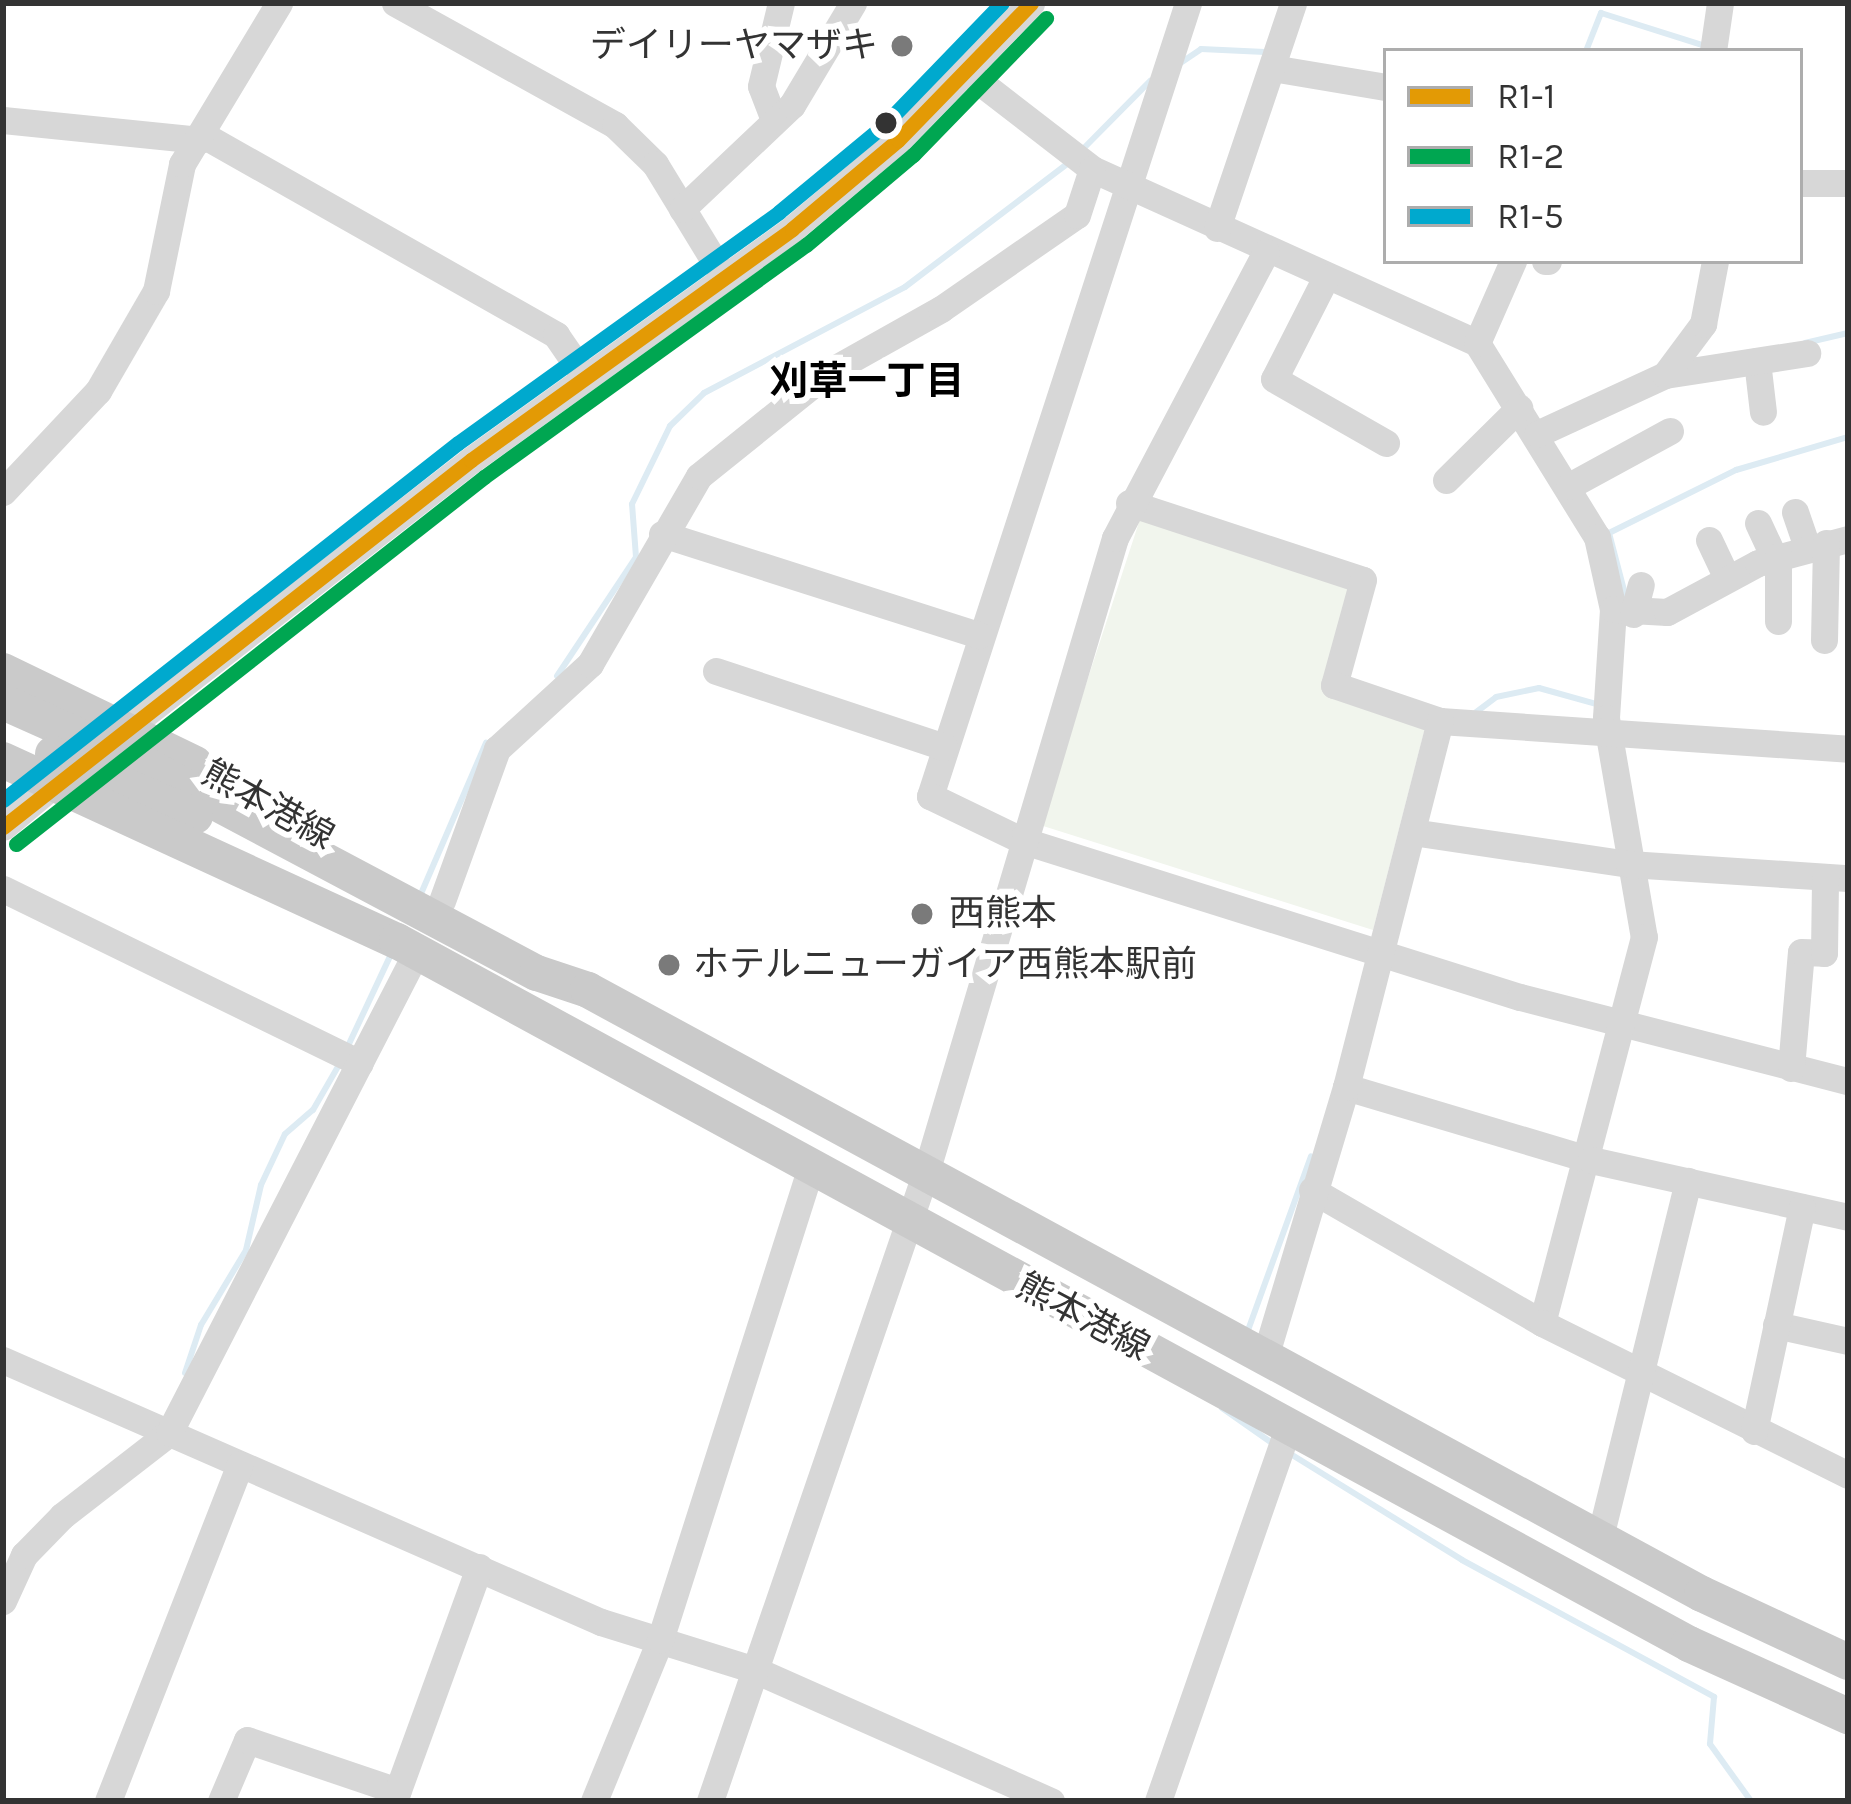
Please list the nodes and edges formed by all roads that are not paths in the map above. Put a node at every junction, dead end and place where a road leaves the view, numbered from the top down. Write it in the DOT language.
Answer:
graph roads {
  1 [pos="278,3"];
  2 [pos="395,3"];
  3 [pos="781,3"];
  4 [pos="853,3"];
  5 [pos="1031,3"];
  6 [pos="1188,3"];
  7 [pos="1293,3"];
  8 [pos="1720,3"];
  9 [pos="1713,48"];
  10 [pos="1272,68"];
  11 [pos="968,73"];
  12 [pos="1383,86"];
  13 [pos="3,120"];
  14 [pos="774,120"];
  15 [pos="201,138"];
  16 [pos="1092,169"];
  17 [pos="1803,183"];
  18 [pos="1848,183"];
  19 [pos="1129,187"];
  20 [pos="682,209"];
  21 [pos="1217,228"];
  22 [pos="1266,251"];
  23 [pos="1512,264"];
  24 [pos="1714,264"];
  25 [pos="1326,277"];
  26 [pos="724,278"];
  27 [pos="1477,344"];
  28 [pos="1807,353"];
  29 [pos="1757,361"];
  30 [pos="1665,375"];
  31 [pos="585,377"];
  32 [pos="1520,408"];
  33 [pos="1763,412"];
  34 [pos="1670,431"];
  35 [pos="1537,434"];
  36 [pos="1386,443"];
  37 [pos="1446,480"];
  38 [pos="1569,486"];
  39 [pos="3,492"];
  40 [pos="1129,503"];
  41 [pos="1795,512"];
  42 [pos="1758,523"];
  43 [pos="662,533"];
  44 [pos="1709,540"];
  45 [pos="1827,543"];
  46 [pos="1776,556"];
  47 [pos="1727,578"];
  48 [pos="1641,585"];
  49 [pos="1623,612"];
  50 [pos="1778,621"];
  51 [pos="979,635"];
  52 [pos="1824,640"];
  53 [pos="3,671"];
  54 [pos="716,671"];
  55 [pos="3,702"];
  56 [pos="1440,721"];
  57 [pos="3,736"];
  58 [pos="1609,736"];
  59 [pos="944,747"];
  60 [pos="1848,749"];
  61 [pos="93,754"];
  62 [pos="3,760"];
  63 [pos="3,827"];
  64 [pos="1412,832"];
  65 [pos="1021,840"];
  66 [pos="1629,864"];
  67 [pos="1836,878"];
  68 [pos="3,890"];
  69 [pos="442,902"];
  70 [pos="417,952"];
  71 [pos="1380,954"];
  72 [pos="588,990"];
  73 [pos="1624,1025"];
  74 [pos="360,1063"];
  75 [pos="1791,1068"];
  76 [pos="1848,1081"];
  77 [pos="1346,1087"];
  78 [pos="1591,1160"];
  79 [pos="927,1168"];
  80 [pos="810,1169"];
  81 [pos="1688,1181"];
  82 [pos="1312,1190"];
  83 [pos="1802,1207"];
  84 [pos="1848,1216"];
  85 [pos="908,1223"];
  86 [pos="1541,1323"];
  87 [pos="1777,1324"];
  88 [pos="1848,1341"];
  89 [pos="1265,1357"];
  90 [pos="3,1360"];
  91 [pos="1644,1373"];
  92 [pos="1288,1427"];
  93 [pos="1754,1431"];
  94 [pos="169,1432"];
  95 [pos="240,1465"];
  96 [pos="1848,1475"];
  97 [pos="1600,1537"];
  98 [pos="478,1567"];
  99 [pos="3,1601"];
  100 [pos="660,1640"];
  101 [pos="1848,1662"];
  102 [pos="755,1670"];
  103 [pos="1848,1716"];
  104 [pos="396,1796"];
  105 [pos="108,1801"];
  106 [pos="220,1801"];
  107 [pos="594,1801"];
  108 [pos="710,1801"];
  109 [pos="1051,1801"];
  110 [pos="1158,1801"];
  1 -- 15 [label="street"];
  2 -- 20 [label="street"];
  3 -- 14 [label="street"];
  4 -- 14 [label="street"];
  5 -- 11 [label="street"];
  6 -- 19 [label="street"];
  7 -- 10 [label="street"];
  8 -- 9 [label="street"];
  10 -- 12 [label="street"];
  10 -- 21 [label="street"];
  11 -- 16 [label="street"];
  11 -- 26 [label="street"];
  13 -- 15 [label="street"];
  14 -- 20 [label="street"];
  15 -- 31 [label="street"];
  15 -- 39 [label="street"];
  16 -- 19 [label="street"];
  16 -- 43 [label="street"];
  17 -- 18 [label="street"];
  19 -- 21 [label="street"];
  19 -- 51 [label="street"];
  20 -- 26 [label="street"];
  21 -- 22 [label="street"];
  22 -- 25 [label="street"];
  22 -- 40 [label="street"];
  23 -- 27 [label="street"];
  24 -- 30 [label="street"];
  25 -- 27 [label="street"];
  25 -- 36 [label="street"];
  26 -- 31 [label="street"];
  27 -- 32 [label="street"];
  28 -- 29 [label="street"];
  29 -- 30 [label="street"];
  29 -- 33 [label="street"];
  30 -- 35 [label="street"];
  31 -- 61 [label="street"];
  32 -- 35 [label="street"];
  32 -- 37 [label="street"];
  34 -- 38 [label="street"];
  35 -- 38 [label="street"];
  38 -- 49 [label="street"];
  40 -- 56 [label="street"];
  40 -- 65 [label="street"];
  41 -- 45 [label="street"];
  42 -- 46 [label="street"];
  43 -- 51 [label="street"];
  43 -- 69 [label="street"];
  44 -- 47 [label="street"];
  45 -- 46 [label="street"];
  45 -- 52 [label="street"];
  46 -- 47 [label="street"];
  46 -- 50 [label="street"];
  47 -- 49 [label="street"];
  48 -- 49 [label="street"];
  49 -- 58 [label="street"];
  51 -- 59 [label="street"];
  53 -- 61 [label="main road, 熊本港線"];
  54 -- 59 [label="street"];
  55 -- 61 [label="main road, 熊本港線"];
  56 -- 58 [label="street"];
  56 -- 64 [label="street"];
  57 -- 61 [label="main road, 熊本港線"];
  58 -- 60 [label="street"];
  58 -- 66 [label="street"];
  59 -- 65 [label="street"];
  61 -- 62 [label="main road, 熊本港線"];
  61 -- 63 [label="street"];
  61 -- 69 [label="main road, 熊本港線"];
  61 -- 70 [label="main road, 熊本港線"];
  61 -- 72 [label="main road, 熊本港線"];
  64 -- 66 [label="street"];
  64 -- 71 [label="street"];
  65 -- 71 [label="street"];
  65 -- 79 [label="street"];
  66 -- 67 [label="street"];
  66 -- 73 [label="street"];
  67 -- 75 [label="street"];
  68 -- 74 [label="street"];
  69 -- 72 [label="main road, 熊本港線"];
  70 -- 74 [label="street"];
  70 -- 80 [label="main road, 熊本港線"];
  71 -- 73 [label="street"];
  71 -- 77 [label="street"];
  72 -- 79 [label="main road, 熊本港線"];
  73 -- 75 [label="street"];
  73 -- 78 [label="street"];
  74 -- 94 [label="street"];
  75 -- 76 [label="street"];
  77 -- 78 [label="street"];
  77 -- 82 [label="street"];
  78 -- 81 [label="street"];
  78 -- 86 [label="street"];
  79 -- 85 [label="street"];
  79 -- 89 [label="main road, 熊本港線"];
  80 -- 85 [label="main road, 熊本港線"];
  80 -- 100 [label="street"];
  81 -- 83 [label="street"];
  81 -- 91 [label="street"];
  82 -- 86 [label="street"];
  82 -- 89 [label="street"];
  83 -- 84 [label="street"];
  83 -- 87 [label="street"];
  85 -- 92 [label="main road, 熊本港線"];
  85 -- 102 [label="street"];
  86 -- 91 [label="street"];
  87 -- 88 [label="street"];
  87 -- 93 [label="street"];
  89 -- 97 [label="main road, 熊本港線"];
  90 -- 94 [label="street"];
  91 -- 93 [label="street"];
  91 -- 97 [label="street"];
  92 -- 103 [label="main road, 熊本港線"];
  92 -- 110 [label="street"];
  93 -- 96 [label="street"];
  94 -- 95 [label="street"];
  94 -- 99 [label="street"];
  95 -- 98 [label="street"];
  95 -- 105 [label="street"];
  97 -- 101 [label="main road, 熊本港線"];
  98 -- 100 [label="street"];
  98 -- 104 [label="street"];
  100 -- 102 [label="street"];
  100 -- 107 [label="street"];
  102 -- 108 [label="street"];
  102 -- 109 [label="street"];
  104 -- 106 [label="street"];
}
